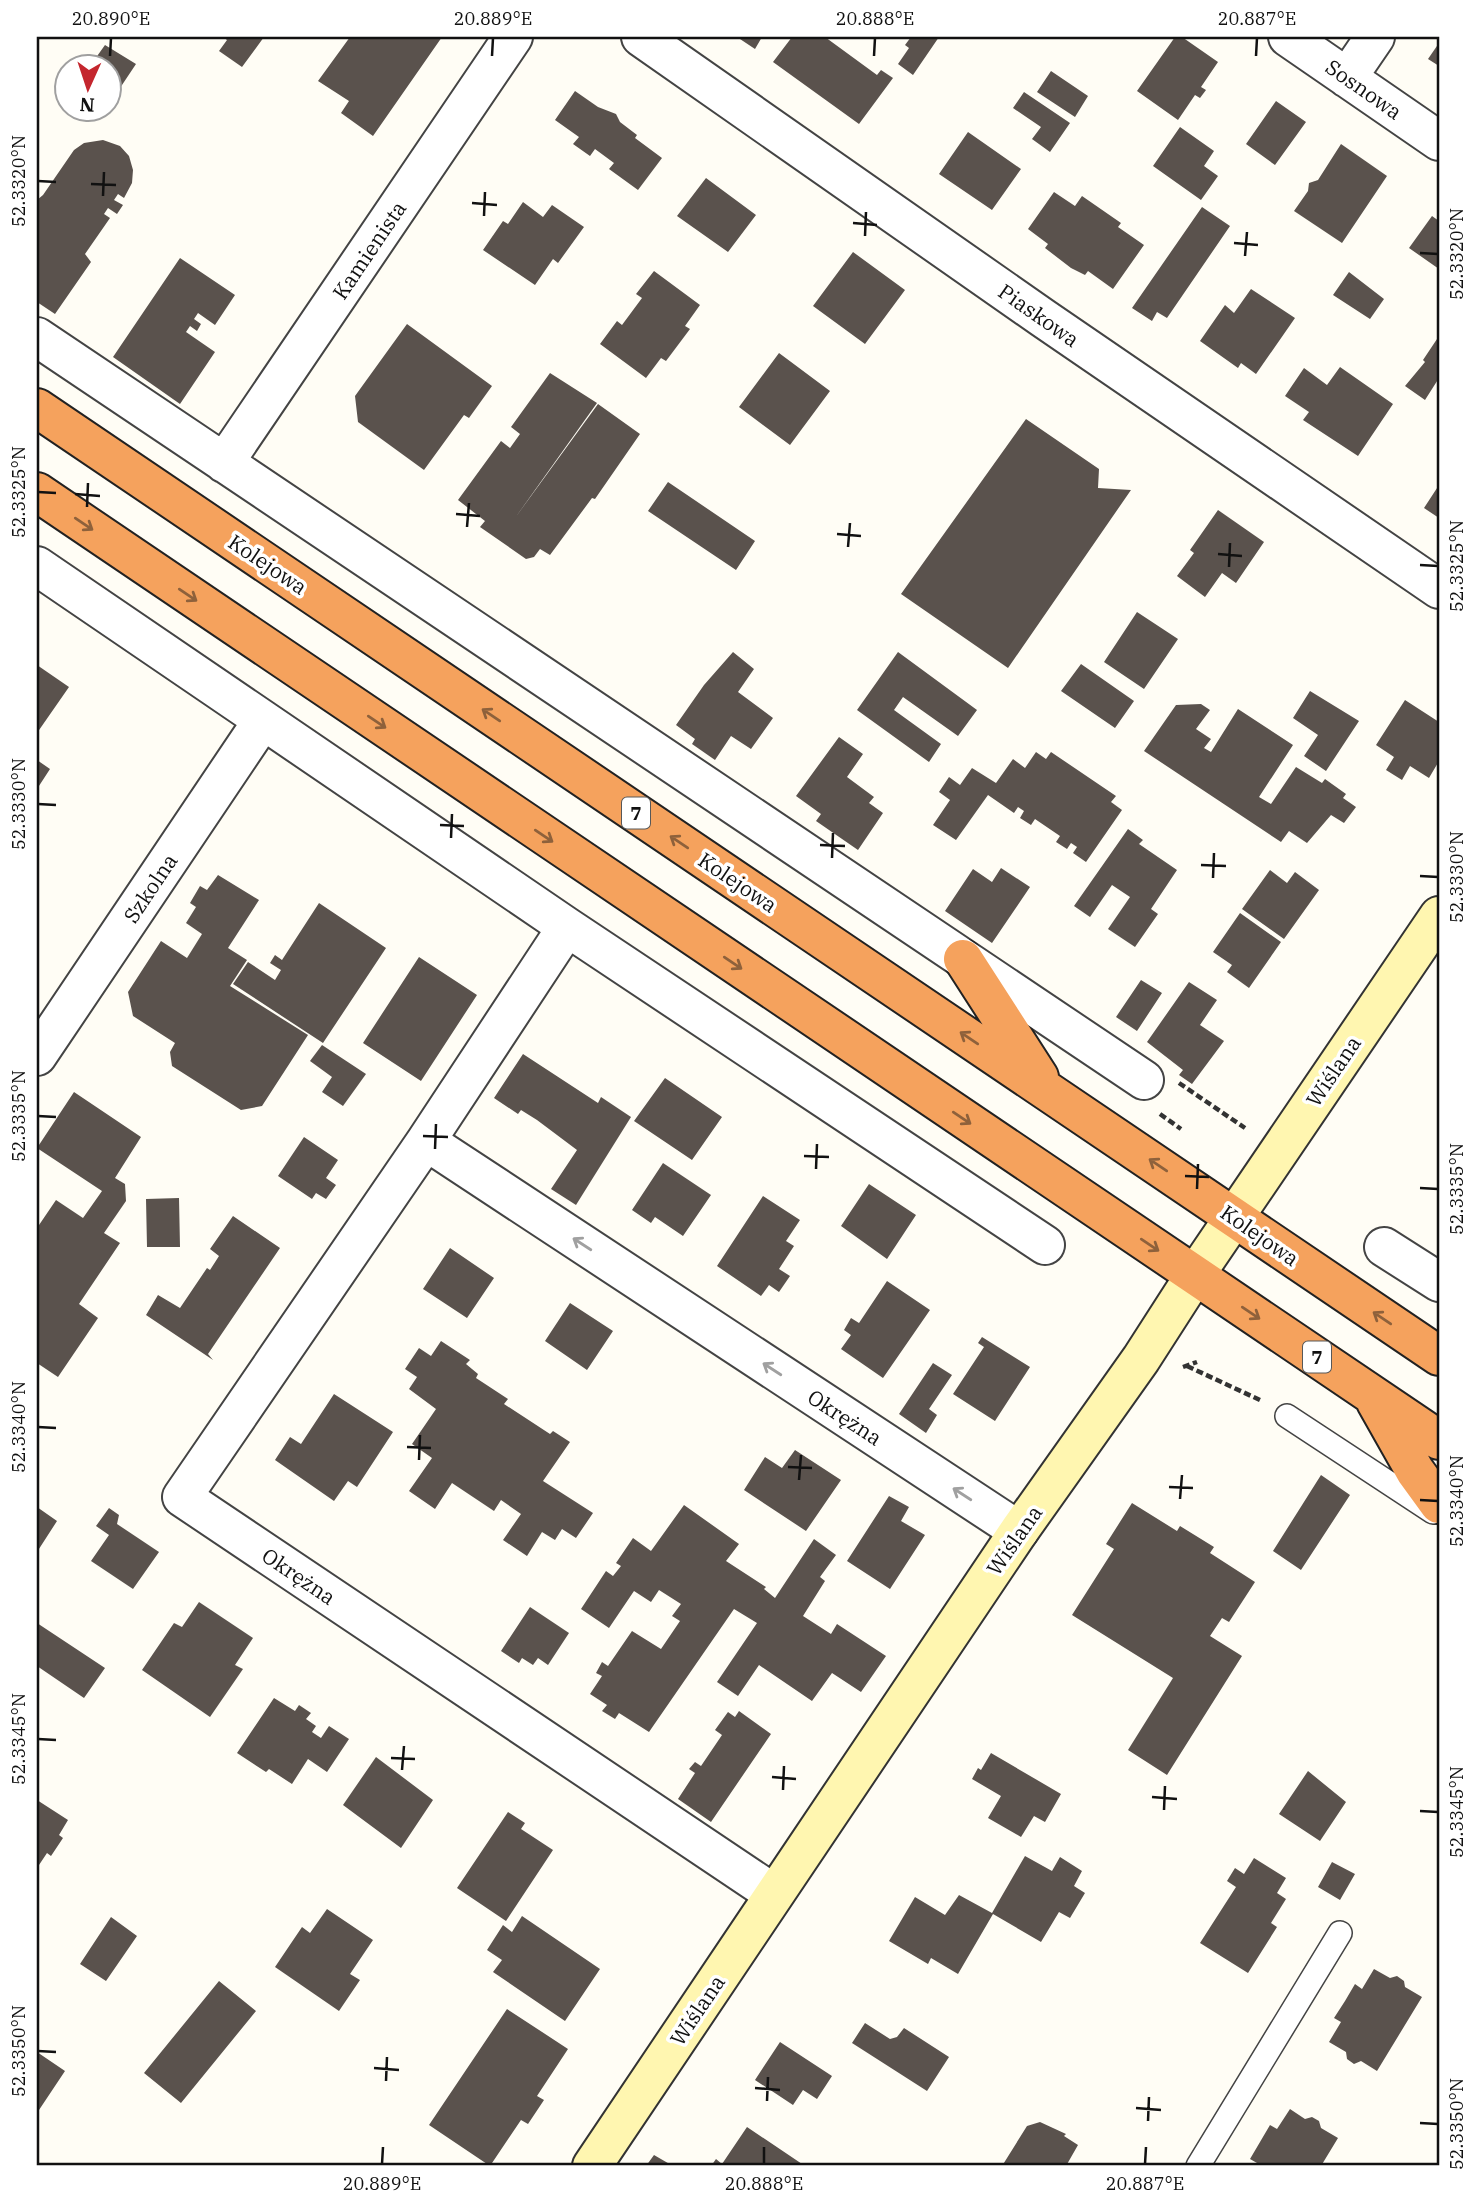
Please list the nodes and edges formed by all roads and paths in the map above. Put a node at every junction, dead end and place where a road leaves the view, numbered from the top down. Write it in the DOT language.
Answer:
graph roads {
  1 [pos="513,37"];
  2 [pos="641,37"];
  3 [pos="1288,37"];
  4 [pos="1375,37"];
  5 [pos="1347,78"];
  6 [pos="1439,141"];
  7 [pos="37,337"];
  8 [pos="37,408"];
  9 [pos="224,463"];
  10 [pos="37,492"];
  11 [pos="37,566"];
  12 [pos="1439,589"];
  13 [pos="263,720"];
  14 [pos="1439,916"];
  15 [pos="567,926"];
  16 [pos="963,959"];
  17 [pos="37,1056"];
  18 [pos="1144,1080"];
  19 [pos="1048,1091"];
  20 [pos="1245,1128"];
  21 [pos="426,1141"];
  22 [pos="1235,1217"];
  23 [pos="1045,1245"];
  24 [pos="1384,1247"];
  25 [pos="1195,1275"];
  26 [pos="1439,1282"];
  27 [pos="1439,1356"];
  28 [pos="1186,1366"];
  29 [pos="1372,1394"];
  30 [pos="1287,1416"];
  31 [pos="1439,1440"];
  32 [pos="1439,1504"];
  33 [pos="1439,1516"];
  34 [pos="1019,1531"];
  35 [pos="774,1894"];
  36 [pos="1340,1933"];
  37 [pos="592,2166"];
  38 [pos="1198,2166"];
  1 -- 9 [label="street, Kamienista"];
  2 -- 12 [label="street, Piaskowa"];
  3 -- 5 [label="street, Sosnowa"];
  4 -- 5 [label="street"];
  5 -- 6 [label="street, Sosnowa"];
  7 -- 9 [label="street"];
  19 -- 8 [label="highway, Kolejowa / 7, one-way"];
  9 -- 16 [label="street"];
  10 -- 25 [label="highway, 7, one-way"];
  11 -- 13 [label="street"];
  13 -- 15 [label="street"];
  13 -- 17 [label="street, Szkolna"];
  14 -- 22 [label="street, Wiślana"];
  15 -- 21 [label="street, Okrężna"];
  15 -- 23 [label="street"];
  16 -- 18 [label="street"];
  16 -- 19 [label="highway"];
  18 -- 20 [label="path"];
  22 -- 19 [label="highway, Kolejowa / 7, one-way"];
  34 -- 21 [label="street, Okrężna, one-way"];
  21 -- 35 [label="street, Okrężna"];
  22 -- 25 [label="street, Wiślana"];
  27 -- 22 [label="highway, Kolejowa / 7, one-way"];
  24 -- 26 [label="street"];
  25 -- 29 [label="highway, 7, one-way"];
  25 -- 34 [label="street, Wiślana"];
  28 -- 30 [label="path"];
  29 -- 31 [label="highway, 7"];
  29 -- 32 [label="highway"];
  30 -- 33 [label="lane"];
  34 -- 35 [label="street, Wiślana"];
  35 -- 37 [label="street, Wiślana"];
  36 -- 38 [label="lane"];
}
